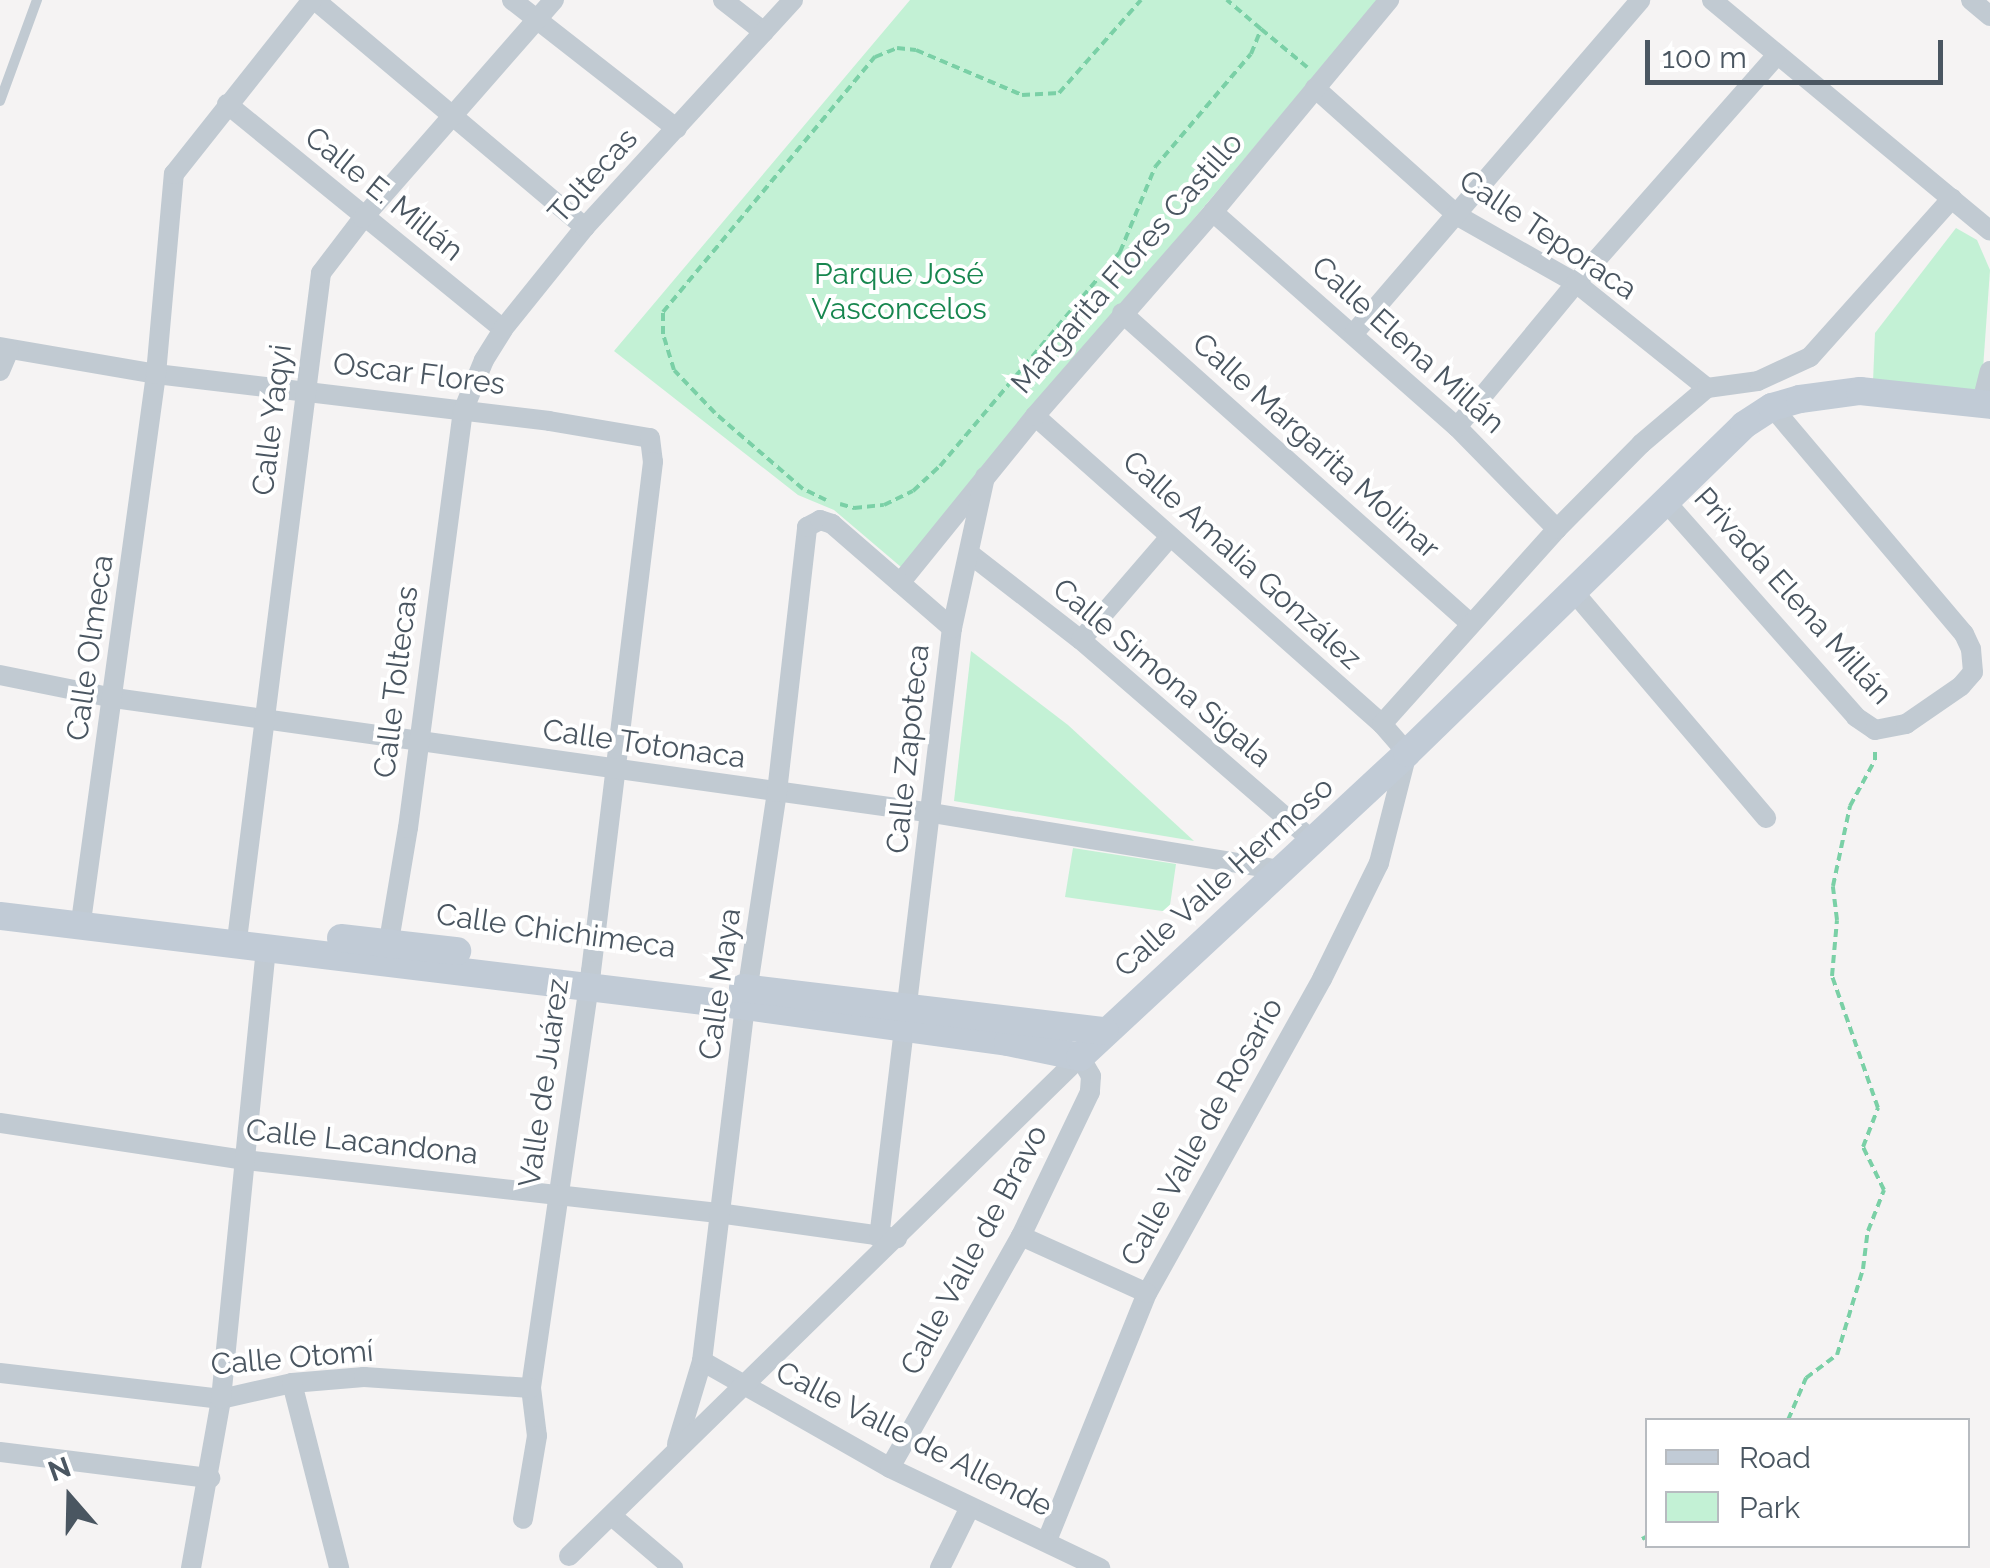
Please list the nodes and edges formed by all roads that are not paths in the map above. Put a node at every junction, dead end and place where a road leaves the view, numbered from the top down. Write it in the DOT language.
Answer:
graph roads {
  1 [pos="38,0"];
  2 [pos="314,0"];
  3 [pos="512,0"];
  4 [pos="554,0"];
  5 [pos="723,0"];
  6 [pos="793,0"];
  7 [pos="1389,0"];
  8 [pos="1640,0"];
  9 [pos="1712,0"];
  10 [pos="1971,0"];
  11 [pos="1990,16"];
  12 [pos="535,21"];
  13 [pos="764,32"];
  14 [pos="1777,55"];
  15 [pos="1318,84"];
  16 [pos="0,101"];
  17 [pos="228,104"];
  18 [pos="451,116"];
  19 [pos="677,129"];
  20 [pos="1952,198"];
  21 [pos="1213,212"];
  22 [pos="1458,216"];
  23 [pos="363,218"];
  24 [pos="585,227"];
  25 [pos="1990,231"];
  26 [pos="1576,283"];
  27 [pos="1122,313"];
  28 [pos="503,329"];
  29 [pos="1354,333"];
  30 [pos="4,348"];
  31 [pos="0,371"];
  32 [pos="1990,371"];
  33 [pos="156,374"];
  34 [pos="1707,388"];
  35 [pos="306,390"];
  36 [pos="1986,404"];
  37 [pos="1772,407"];
  38 [pos="463,411"];
  39 [pos="1034,416"];
  40 [pos="1458,427"];
  41 [pos="644,434"];
  42 [pos="985,477"];
  43 [pos="1666,502"];
  44 [pos="1557,529"];
  45 [pos="1170,538"];
  46 [pos="970,554"];
  47 [pos="900,582"];
  48 [pos="1573,591"];
  49 [pos="1470,623"];
  50 [pos="952,628"];
  51 [pos="1081,640"];
  52 [pos="0,676"];
  53 [pos="114,698"];
  54 [pos="264,720"];
  55 [pos="1382,724"];
  56 [pos="417,744"];
  57 [pos="1406,752"];
  58 [pos="612,770"];
  59 [pos="777,792"];
  60 [pos="932,814"];
  61 [pos="1766,818"];
  62 [pos="1313,841"];
  63 [pos="1280,870"];
  64 [pos="0,899"];
  65 [pos="0,916"];
  66 [pos="81,921"];
  67 [pos="238,932"];
  68 [pos="266,950"];
  69 [pos="387,950"];
  70 [pos="589,979"];
  71 [pos="747,998"];
  72 [pos="904,1017"];
  73 [pos="1104,1031"];
  74 [pos="1080,1058"];
  75 [pos="0,1123"];
  76 [pos="245,1160"];
  77 [pos="559,1194"];
  78 [pos="718,1213"];
  79 [pos="1022,1236"];
  80 [pos="888,1238"];
  81 [pos="1147,1293"];
  82 [pos="702,1360"];
  83 [pos="0,1373"];
  84 [pos="292,1382"];
  85 [pos="746,1386"];
  86 [pos="531,1388"];
  87 [pos="221,1398"];
  88 [pos="676,1446"];
  89 [pos="0,1452"];
  90 [pos="890,1468"];
  91 [pos="210,1478"];
  92 [pos="970,1507"];
  93 [pos="613,1517"];
  94 [pos="523,1519"];
  95 [pos="1047,1541"];
  96 [pos="569,1556"];
  97 [pos="191,1568"];
  98 [pos="339,1568"];
  99 [pos="673,1568"];
  100 [pos="940,1568"];
  101 [pos="1100,1568"];
  1 -- 16 [label="lane"];
  2 -- 17 [label="street, Calle Olmeca"];
  2 -- 18 [label="street"];
  3 -- 12 [label="street"];
  4 -- 12 [label="street, Calle Yaqyi"];
  5 -- 13 [label="street"];
  6 -- 13 [label="street, Toltecas"];
  7 -- 15 [label="street, Margarita Flores Castillo"];
  8 -- 22 [label="street"];
  9 -- 14 [label="street"];
  10 -- 11 [label="street"];
  12 -- 18 [label="street, Calle Yaqyi"];
  12 -- 19 [label="street"];
  13 -- 19 [label="street, Toltecas"];
  14 -- 20 [label="street"];
  14 -- 26 [label="street"];
  15 -- 21 [label="street, Margarita Flores Castillo"];
  15 -- 22 [label="street, Calle Teporaca"];
  17 -- 23 [label="street, Calle E. Millán"];
  17 -- 33 [label="street, Calle Olmeca"];
  18 -- 23 [label="street, Calle Yaqyi"];
  18 -- 24 [label="street"];
  19 -- 24 [label="street, Toltecas"];
  20 -- 25 [label="street"];
  20 -- 34 [label="street"];
  21 -- 27 [label="street, Margarita Flores Castillo"];
  21 -- 29 [label="street, Calle Elena Millán"];
  22 -- 26 [label="street, Calle Teporaca"];
  22 -- 29 [label="street"];
  23 -- 28 [label="street, Calle E. Millán"];
  23 -- 35 [label="street, Calle Yaqyi"];
  24 -- 28 [label="street, Toltecas"];
  26 -- 34 [label="street, Calle Teporaca"];
  26 -- 40 [label="street"];
  27 -- 39 [label="street, Margarita Flores Castillo"];
  27 -- 49 [label="street, Calle Margarita Molinar"];
  28 -- 38 [label="street, Toltecas"];
  29 -- 40 [label="street, Calle Elena Millán"];
  30 -- 31 [label="street"];
  30 -- 33 [label="street, Oscar Flores"];
  32 -- 36 [label="street"];
  33 -- 35 [label="street, Oscar Flores"];
  33 -- 53 [label="street, Calle Olmeca"];
  34 -- 44 [label="street"];
  35 -- 38 [label="street, Oscar Flores"];
  35 -- 54 [label="street, Calle Yaqyi"];
  36 -- 37 [label="main road, Calle Valle Hermoso"];
  37 -- 43 [label="main road, Calle Valle Hermoso"];
  37 -- 43 [label="street, Privada Elena Millán"];
  38 -- 41 [label="street, Oscar Flores"];
  38 -- 56 [label="street, Calle Toltecas"];
  39 -- 42 [label="street, Margarita Flores Castillo"];
  39 -- 45 [label="street, Calle Amalia González"];
  40 -- 44 [label="street, Calle Elena Millán"];
  41 -- 58 [label="street, Valle de Juárez"];
  42 -- 46 [label="street, Calle Zapoteca"];
  42 -- 47 [label="street, Margarita Flores Castillo"];
  43 -- 48 [label="main road, Calle Valle Hermoso"];
  44 -- 49 [label="street"];
  45 -- 51 [label="street"];
  45 -- 55 [label="street, Calle Amalia González"];
  46 -- 50 [label="street, Calle Zapoteca"];
  46 -- 51 [label="street, Calle Simona Sigala"];
  47 -- 50 [label="street"];
  47 -- 59 [label="street, Calle Maya"];
  48 -- 57 [label="main road, Calle Valle Hermoso"];
  48 -- 61 [label="street"];
  49 -- 55 [label="street"];
  50 -- 60 [label="street, Calle Zapoteca"];
  51 -- 62 [label="street, Calle Simona Sigala"];
  52 -- 53 [label="street, Calle Totonaca"];
  53 -- 54 [label="street, Calle Totonaca"];
  53 -- 66 [label="street, Calle Olmeca"];
  54 -- 56 [label="street, Calle Totonaca"];
  54 -- 67 [label="street, Calle Yaqyi"];
  55 -- 57 [label="street, Calle Amalia González"];
  56 -- 58 [label="street, Calle Totonaca"];
  56 -- 69 [label="street, Calle Toltecas"];
  57 -- 62 [label="main road, Calle Valle Hermoso"];
  57 -- 81 [label="street, Calle Valle de Rosario"];
  58 -- 59 [label="street, Calle Totonaca"];
  58 -- 70 [label="street, Valle de Juárez"];
  59 -- 60 [label="street, Calle Totonaca"];
  59 -- 71 [label="street, Calle Maya"];
  60 -- 63 [label="street, Calle Totonaca"];
  60 -- 72 [label="street, Calle Zapoteca"];
  62 -- 63 [label="main road, Calle Valle Hermoso"];
  63 -- 73 [label="main road, Calle Valle Hermoso"];
  64 -- 66 [label="main road, Calle Chichimeca"];
  65 -- 66 [label="main road, Calle Chichimeca"];
  66 -- 67 [label="main road, Calle Chichimeca"];
  66 -- 68 [label="main road, Calle Chichimeca"];
  67 -- 69 [label="main road, Calle Chichimeca"];
  68 -- 69 [label="main road, Calle Chichimeca"];
  68 -- 76 [label="street"];
  69 -- 70 [label="main road, Calle Chichimeca"];
  70 -- 71 [label="main road, Calle Chichimeca"];
  70 -- 77 [label="street, Valle de Juárez"];
  71 -- 72 [label="main road, Calle Chichimeca"];
  71 -- 78 [label="street, Calle Maya"];
  72 -- 73 [label="main road, Calle Chichimeca"];
  72 -- 74 [label="main road, Calle Chichimeca"];
  72 -- 80 [label="street, Calle Zapoteca"];
  73 -- 74 [label="main road, Calle Valle Hermoso"];
  74 -- 79 [label="street, Calle Valle de Bravo"];
  74 -- 80 [label="street, Calle Valle Hermoso"];
  75 -- 76 [label="street, Calle Lacandona"];
  76 -- 77 [label="street, Calle Lacandona"];
  76 -- 87 [label="street"];
  77 -- 78 [label="street, Calle Lacandona"];
  77 -- 86 [label="street, Valle de Juárez"];
  78 -- 80 [label="street, Calle Lacandona"];
  78 -- 82 [label="street, Calle Maya"];
  79 -- 81 [label="street"];
  79 -- 90 [label="street, Calle Valle de Bravo"];
  80 -- 85 [label="street, Calle Valle Hermoso"];
  81 -- 95 [label="street, Calle Valle de Rosario"];
  82 -- 85 [label="street, Calle Valle de Allende"];
  82 -- 88 [label="street, Calle Maya"];
  83 -- 87 [label="street, Calle Otomí"];
  84 -- 86 [label="street, Calle Otomí"];
  84 -- 87 [label="street, Calle Otomí"];
  84 -- 98 [label="street"];
  85 -- 88 [label="street, Calle Valle Hermoso"];
  85 -- 90 [label="street, Calle Valle de Allende"];
  86 -- 94 [label="street, Valle de Juárez"];
  87 -- 91 [label="street"];
  88 -- 93 [label="street, Calle Valle Hermoso"];
  89 -- 91 [label="street"];
  90 -- 92 [label="street, Calle Valle de Allende"];
  91 -- 97 [label="street"];
  92 -- 95 [label="street, Calle Valle de Allende"];
  92 -- 100 [label="street"];
  93 -- 96 [label="street, Calle Valle Hermoso"];
  93 -- 99 [label="street"];
  95 -- 101 [label="street, Calle Valle de Allende"];
}
